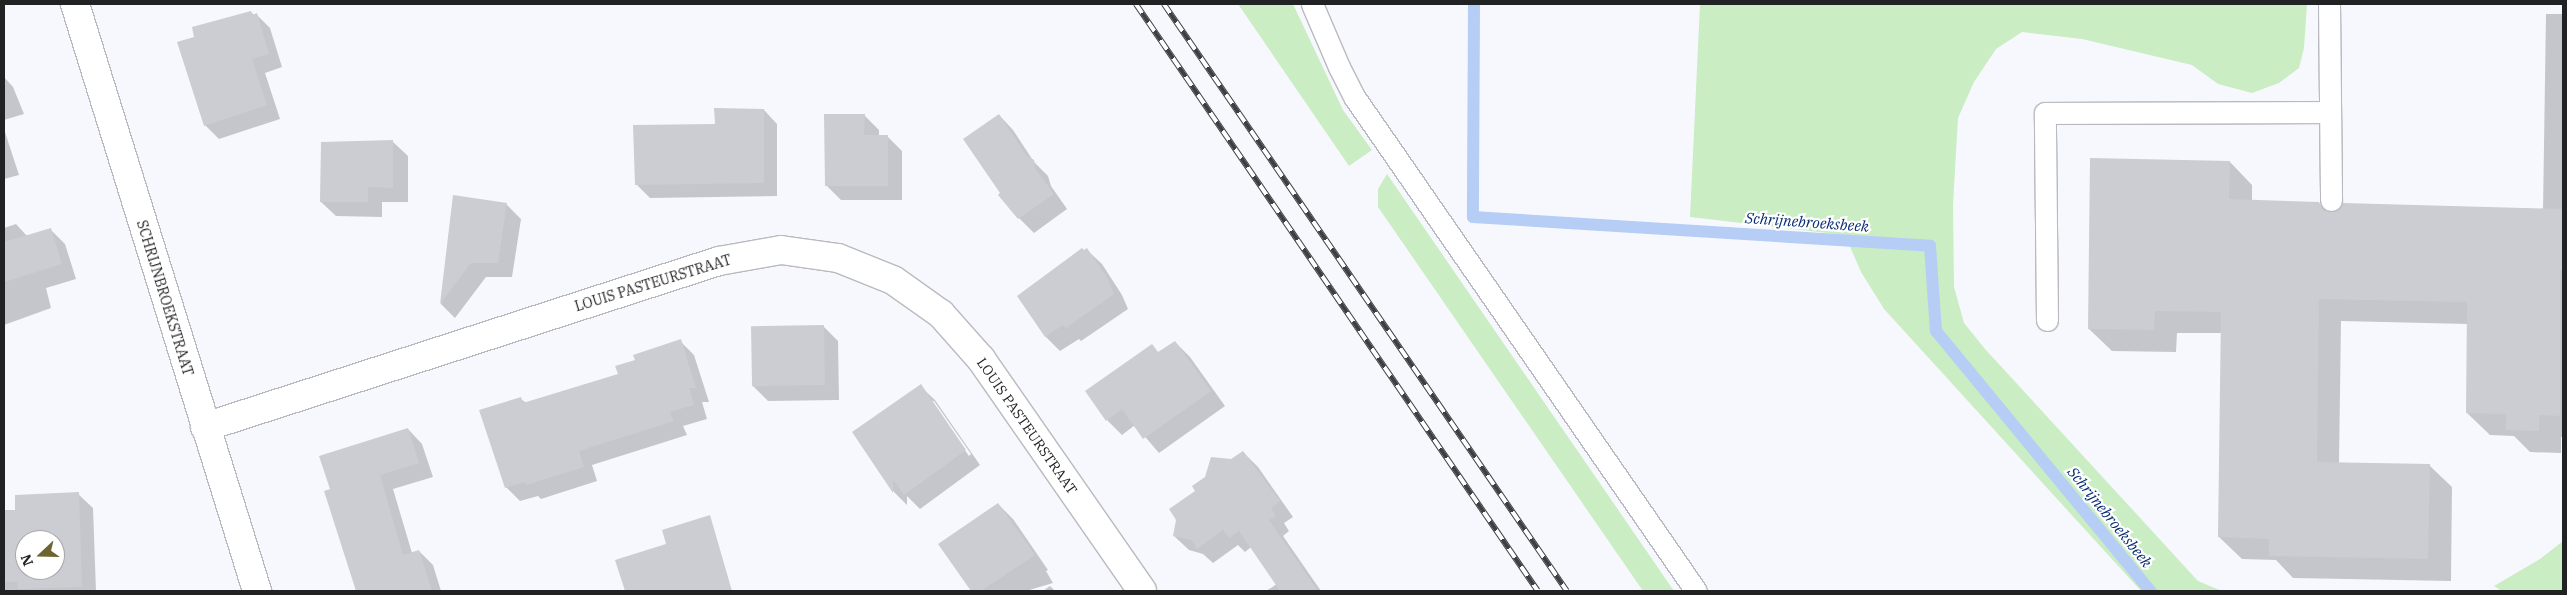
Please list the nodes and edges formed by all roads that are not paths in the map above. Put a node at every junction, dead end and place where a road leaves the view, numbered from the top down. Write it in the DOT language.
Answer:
graph roads {
  1 [pos="75,4"];
  2 [pos="1312,4"];
  3 [pos="2329,4"];
  4 [pos="2330,112"];
  5 [pos="2330,200"];
  6 [pos="2047,320"];
  7 [pos="205,427"];
  8 [pos="257,591"];
  9 [pos="1142,591"];
  10 [pos="1696,591"];
  1 -- 7 [label="street, SCHRIJNBROEKSTRAAT"];
  2 -- 10 [label="lane"];
  3 -- 4 [label="lane"];
  4 -- 5 [label="lane"];
  4 -- 6 [label="lane"];
  7 -- 8 [label="street, SCHRIJNBROEKSTRAAT"];
  7 -- 9 [label="street, LOUIS PASTEURSTRAAT"];
}
